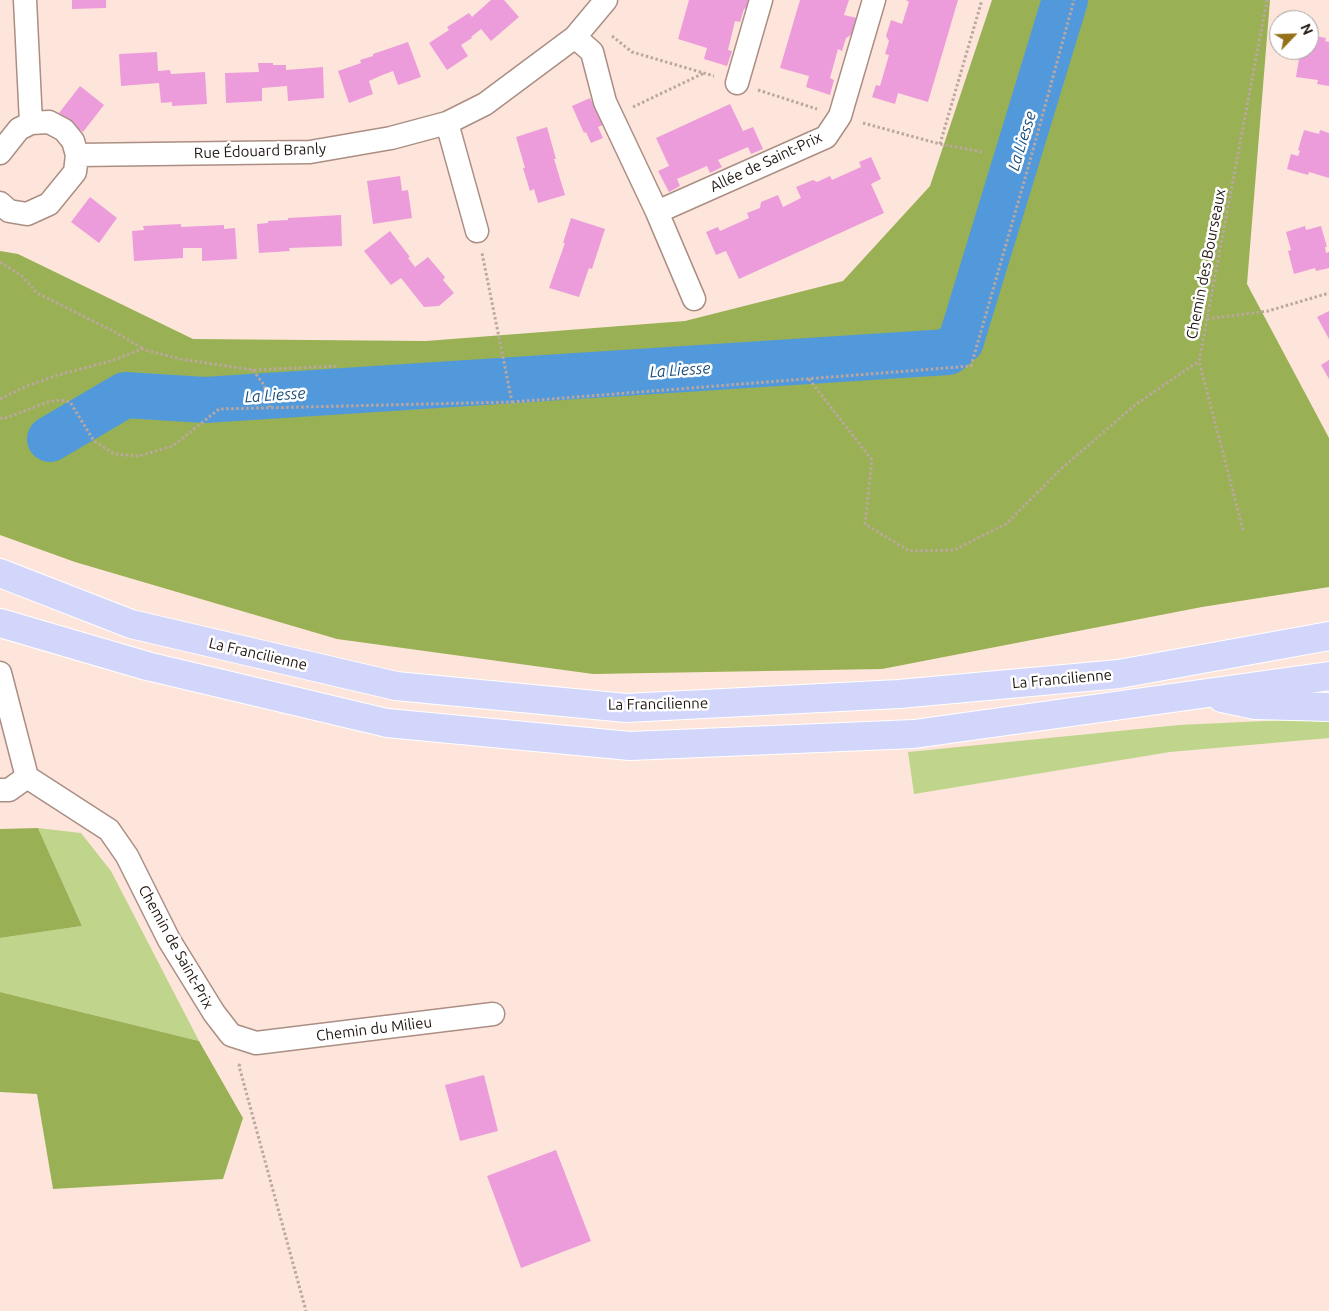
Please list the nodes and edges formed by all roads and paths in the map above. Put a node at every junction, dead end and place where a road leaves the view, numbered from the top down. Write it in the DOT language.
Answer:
graph roads {
  1 [pos="25,0"];
  2 [pos="606,0"];
  3 [pos="761,0"];
  4 [pos="874,0"];
  5 [pos="982,0"];
  6 [pos="1074,0"];
  7 [pos="1267,0"];
  8 [pos="589,20"];
  9 [pos="575,37"];
  10 [pos="704,73"];
  11 [pos="737,83"];
  12 [pos="840,116"];
  13 [pos="612,118"];
  14 [pos="31,123"];
  15 [pos="447,123"];
  16 [pos="940,144"];
  17 [pos="0,152"];
  18 [pos="982,152"];
  19 [pos="77,155"];
  20 [pos="0,203"];
  21 [pos="656,212"];
  22 [pos="477,231"];
  23 [pos="0,262"];
  24 [pos="1329,293"];
  25 [pos="694,299"];
  26 [pos="1207,319"];
  27 [pos="142,348"];
  28 [pos="1199,361"];
  29 [pos="337,366"];
  30 [pos="254,370"];
  31 [pos="808,378"];
  32 [pos="0,399"];
  33 [pos="512,402"];
  34 [pos="270,405"];
  35 [pos="0,418"];
  36 [pos="1243,530"];
  37 [pos="0,573"];
  38 [pos="0,623"];
  39 [pos="1329,636"];
  40 [pos="0,672"];
  41 [pos="1329,676"];
  42 [pos="1204,694"];
  43 [pos="1329,707"];
  44 [pos="27,777"];
  45 [pos="0,790"];
  46 [pos="492,1014"];
  47 [pos="256,1043"];
  48 [pos="306,1311"];
  1 -- 14 [label="street"];
  2 -- 8 [label="street, Rue Édouard Branly"];
  3 -- 11 [label="street"];
  4 -- 12 [label="street, Allée de Saint-Prix"];
  5 -- 16 [label="path"];
  6 -- 31 [label="path"];
  7 -- 26 [label="path, Chemin des Bourseaux"];
  8 -- 9 [label="street, Rue Édouard Branly"];
  8 -- 10 [label="path"];
  9 -- 13 [label="street"];
  9 -- 15 [label="street, Rue Édouard Branly"];
  10 -- 11 [label="path"];
  10 -- 13 [label="path"];
  11 -- 12 [label="path"];
  12 -- 16 [label="path"];
  12 -- 21 [label="street, Allée de Saint-Prix"];
  13 -- 21 [label="street"];
  14 -- 17 [label="street"];
  14 -- 19 [label="street"];
  15 -- 19 [label="street, Rue Édouard Branly"];
  15 -- 22 [label="street"];
  16 -- 18 [label="path"];
  19 -- 20 [label="street"];
  21 -- 25 [label="street"];
  22 -- 33 [label="path"];
  23 -- 27 [label="path"];
  24 -- 26 [label="path"];
  26 -- 28 [label="path, Chemin des Bourseaux"];
  27 -- 30 [label="path"];
  27 -- 32 [label="path"];
  28 -- 31 [label="path"];
  28 -- 36 [label="path, Chemin des Bourseaux"];
  29 -- 30 [label="path"];
  30 -- 34 [label="path"];
  31 -- 33 [label="path"];
  33 -- 34 [label="path"];
  34 -- 35 [label="path"];
  37 -- 39 [label="highway, La Francilienne"];
  38 -- 42 [label="highway, La Francilienne"];
  40 -- 44 [label="street"];
  41 -- 42 [label="highway, La Francilienne"];
  42 -- 43 [label="highway"];
  44 -- 45 [label="street"];
  44 -- 47 [label="street, Chemin de Saint-Prix"];
  46 -- 47 [label="street, Chemin du Milieu"];
  47 -- 48 [label="path"];
}
